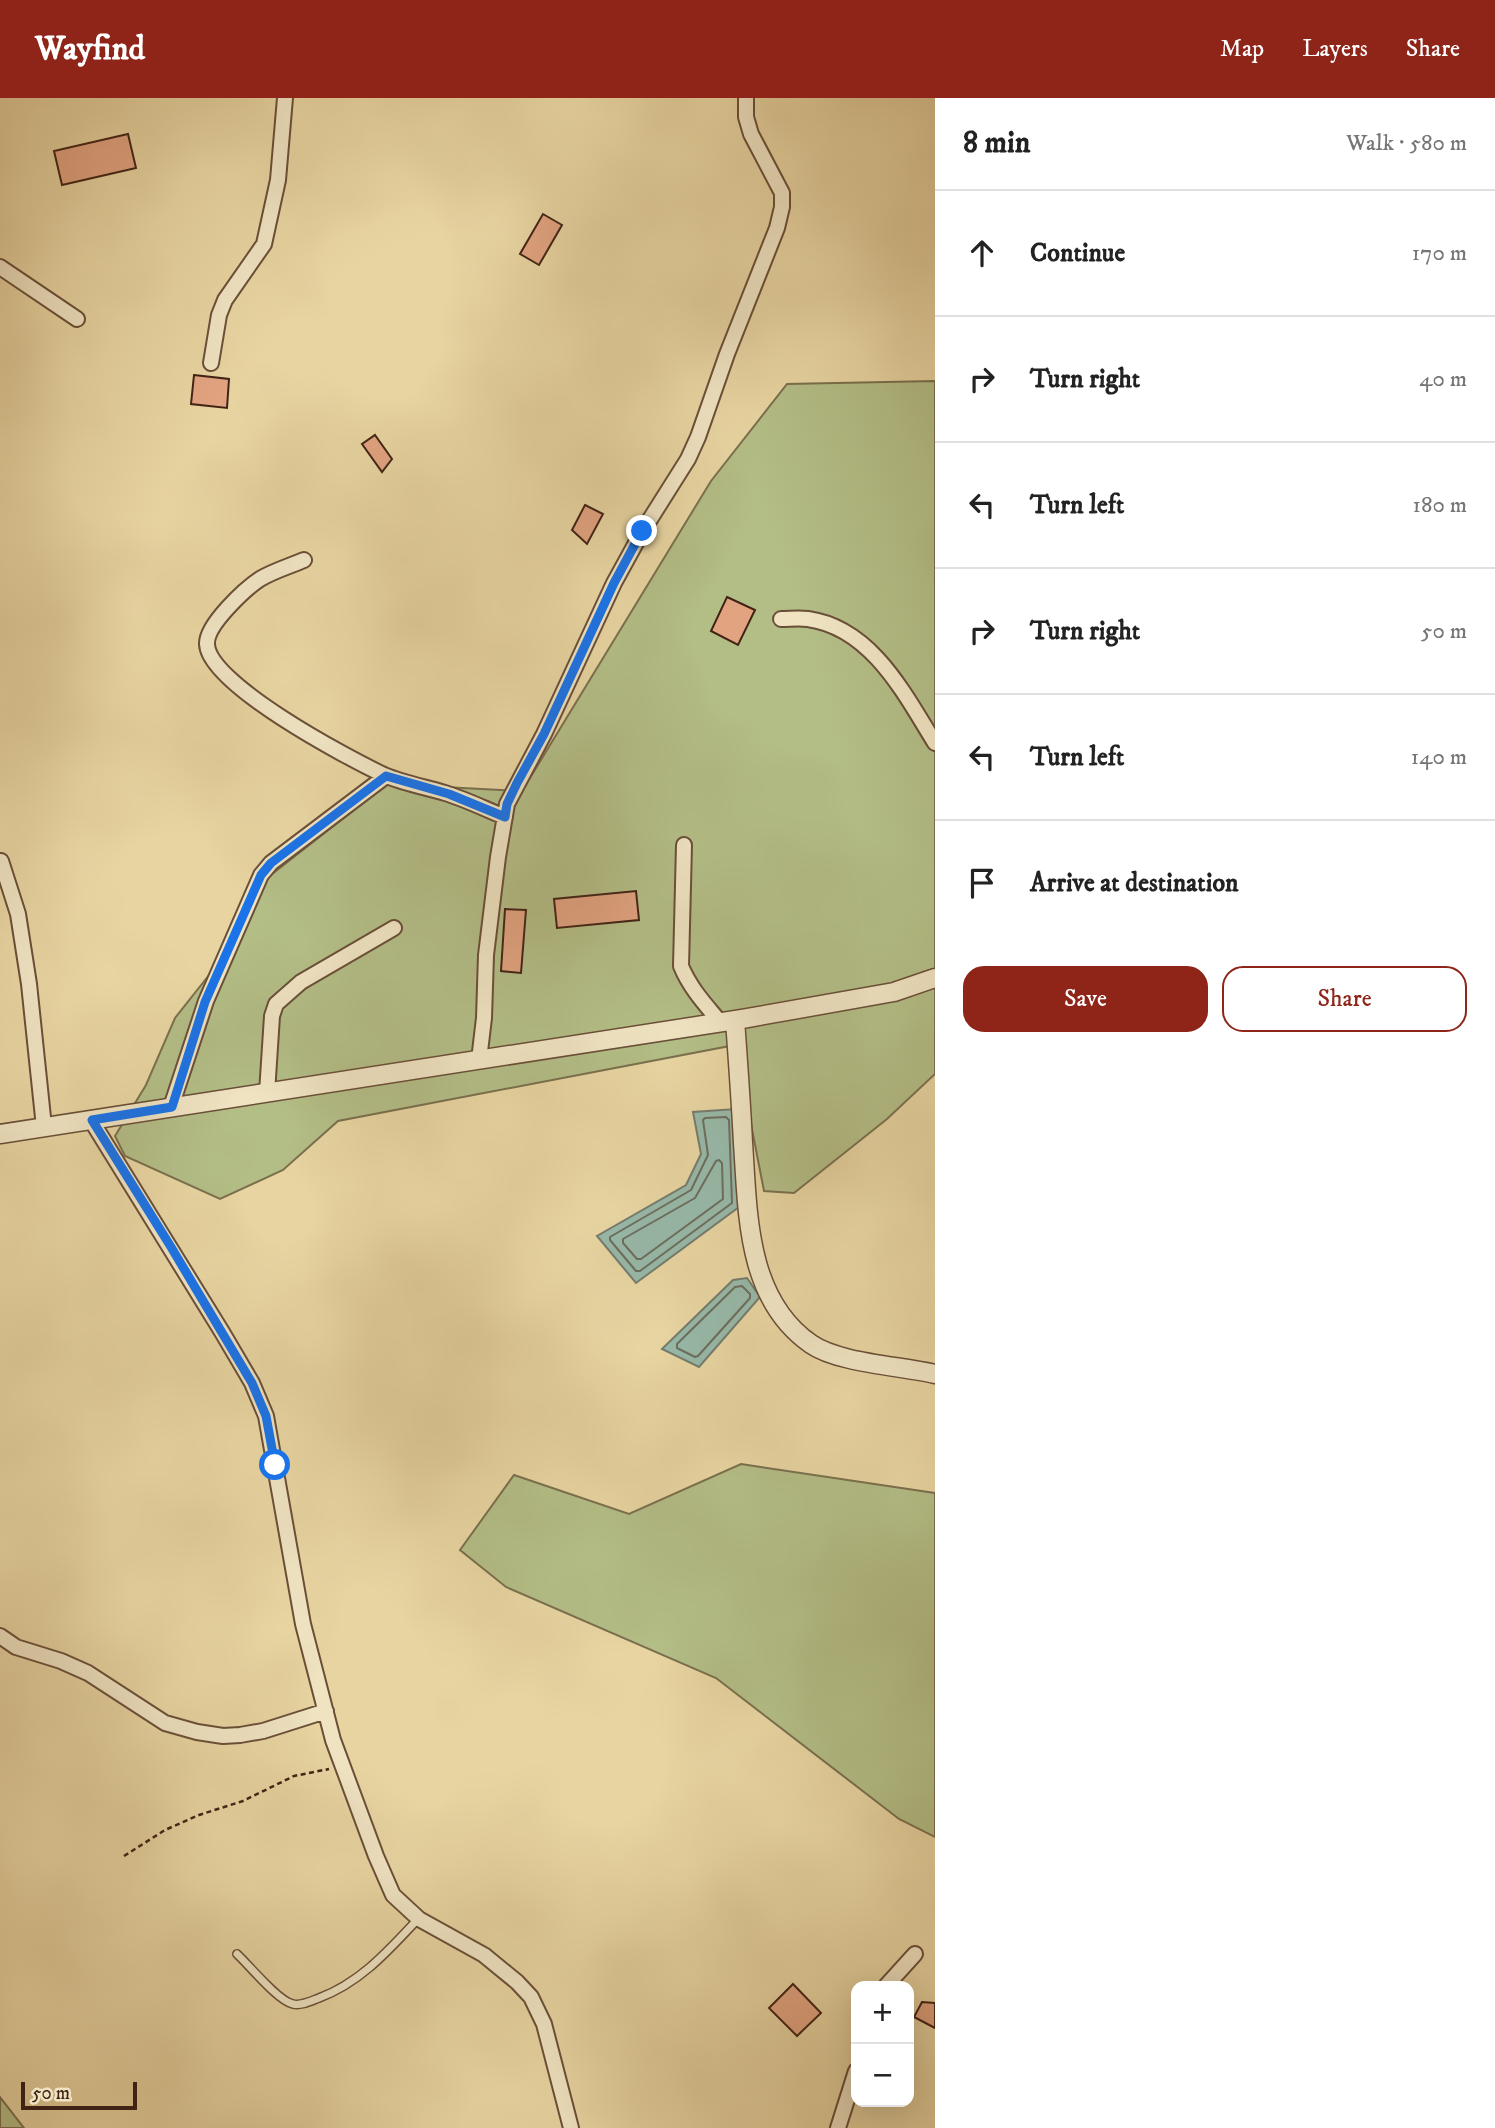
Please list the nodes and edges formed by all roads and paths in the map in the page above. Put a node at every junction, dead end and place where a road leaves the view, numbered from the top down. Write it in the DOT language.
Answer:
graph roads {
  1 [pos="285,98"];
  2 [pos="746,98"];
  3 [pos="0,267"];
  4 [pos="77,319"];
  5 [pos="211,363"];
  6 [pos="304,560"];
  7 [pos="781,620"];
  8 [pos="935,743"];
  9 [pos="386,776"];
  10 [pos="505,817"];
  11 [pos="684,845"];
  12 [pos="1,861"];
  13 [pos="394,928"];
  14 [pos="935,978"];
  15 [pos="728,1021"];
  16 [pos="479,1060"];
  17 [pos="267,1093"];
  18 [pos="172,1107"];
  19 [pos="92,1120"];
  20 [pos="44,1127"];
  21 [pos="0,1134"];
  22 [pos="935,1374"];
  23 [pos="0,1636"];
  24 [pos="326,1711"];
  25 [pos="342,1766"];
  26 [pos="124,1856"];
  27 [pos="419,1919"];
  28 [pos="237,1954"];
  29 [pos="915,1954"];
  30 [pos="891,1981"];
  31 [pos="851,2087"];
  32 [pos="571,2128"];
  33 [pos="838,2128"];
  1 -- 5 [label="street"];
  2 -- 10 [label="street"];
  3 -- 4 [label="street"];
  6 -- 9 [label="street"];
  7 -- 8 [label="street"];
  9 -- 10 [label="street"];
  9 -- 18 [label="street"];
  10 -- 16 [label="street"];
  11 -- 15 [label="street"];
  12 -- 20 [label="street"];
  13 -- 17 [label="street"];
  14 -- 15 [label="street"];
  15 -- 16 [label="street"];
  15 -- 22 [label="street"];
  16 -- 17 [label="street"];
  17 -- 18 [label="street"];
  18 -- 19 [label="street"];
  19 -- 20 [label="street"];
  19 -- 24 [label="street"];
  20 -- 21 [label="street"];
  23 -- 24 [label="street"];
  24 -- 25 [label="street"];
  25 -- 26 [label="path"];
  25 -- 27 [label="street"];
  27 -- 28 [label="lane"];
  27 -- 32 [label="street"];
  29 -- 30 [label="street"];
  31 -- 33 [label="street"];
}
